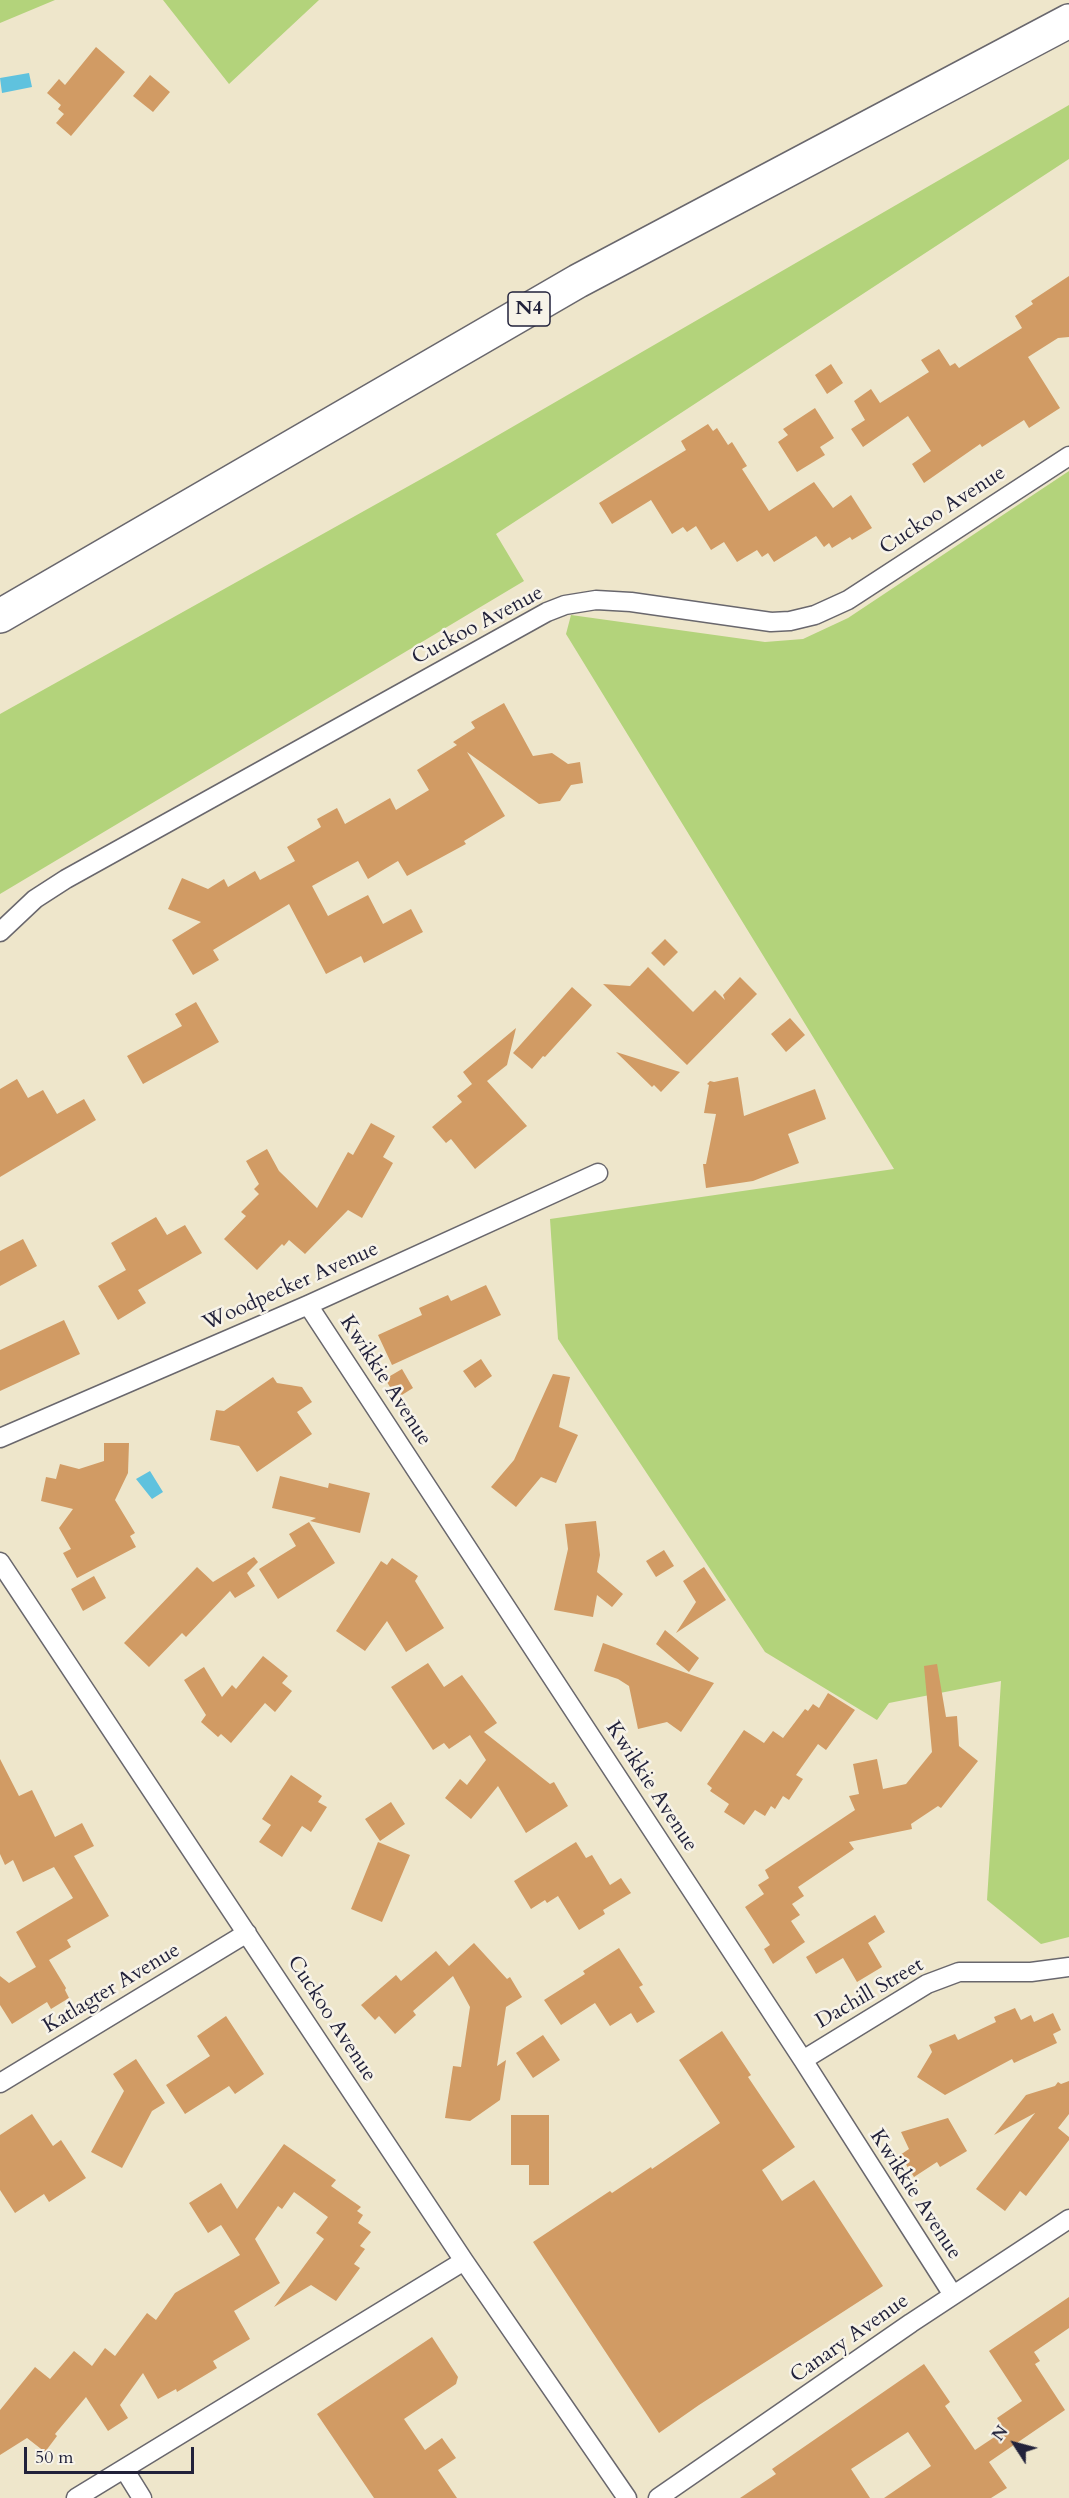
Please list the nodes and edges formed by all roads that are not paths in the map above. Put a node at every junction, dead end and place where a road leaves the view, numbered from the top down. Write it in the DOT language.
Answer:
graph roads {
  1 [pos="1069,21"];
  2 [pos="1069,456"];
  3 [pos="0,616"];
  4 [pos="0,932"];
  5 [pos="598,1173"];
  6 [pos="309,1305"];
  7 [pos="0,1438"];
  8 [pos="0,1562"];
  9 [pos="248,1933"];
  10 [pos="1069,1967"];
  11 [pos="803,2060"];
  12 [pos="0,2083"];
  13 [pos="1069,2219"];
  14 [pos="464,2261"];
  15 [pos="953,2295"];
  16 [pos="124,2469"];
  17 [pos="76,2498"];
  18 [pos="142,2498"];
  19 [pos="627,2498"];
  20 [pos="658,2498"];
  1 -- 3 [label="highway, N4"];
  2 -- 4 [label="street, Cuckoo Avenue"];
  5 -- 6 [label="street, Woodpecker Avenue"];
  6 -- 7 [label="street, Woodpecker Avenue"];
  6 -- 11 [label="street, Kwikkie Avenue"];
  8 -- 9 [label="street, Cuckoo Avenue"];
  9 -- 12 [label="street, Katlagter Avenue"];
  9 -- 14 [label="street, Cuckoo Avenue"];
  10 -- 11 [label="street, Dachill Street"];
  11 -- 15 [label="street, Kwikkie Avenue"];
  13 -- 15 [label="street, Canary Avenue"];
  14 -- 16 [label="street"];
  14 -- 19 [label="street, Cuckoo Avenue"];
  15 -- 20 [label="street, Canary Avenue"];
  16 -- 17 [label="street"];
  16 -- 18 [label="street"];
}
